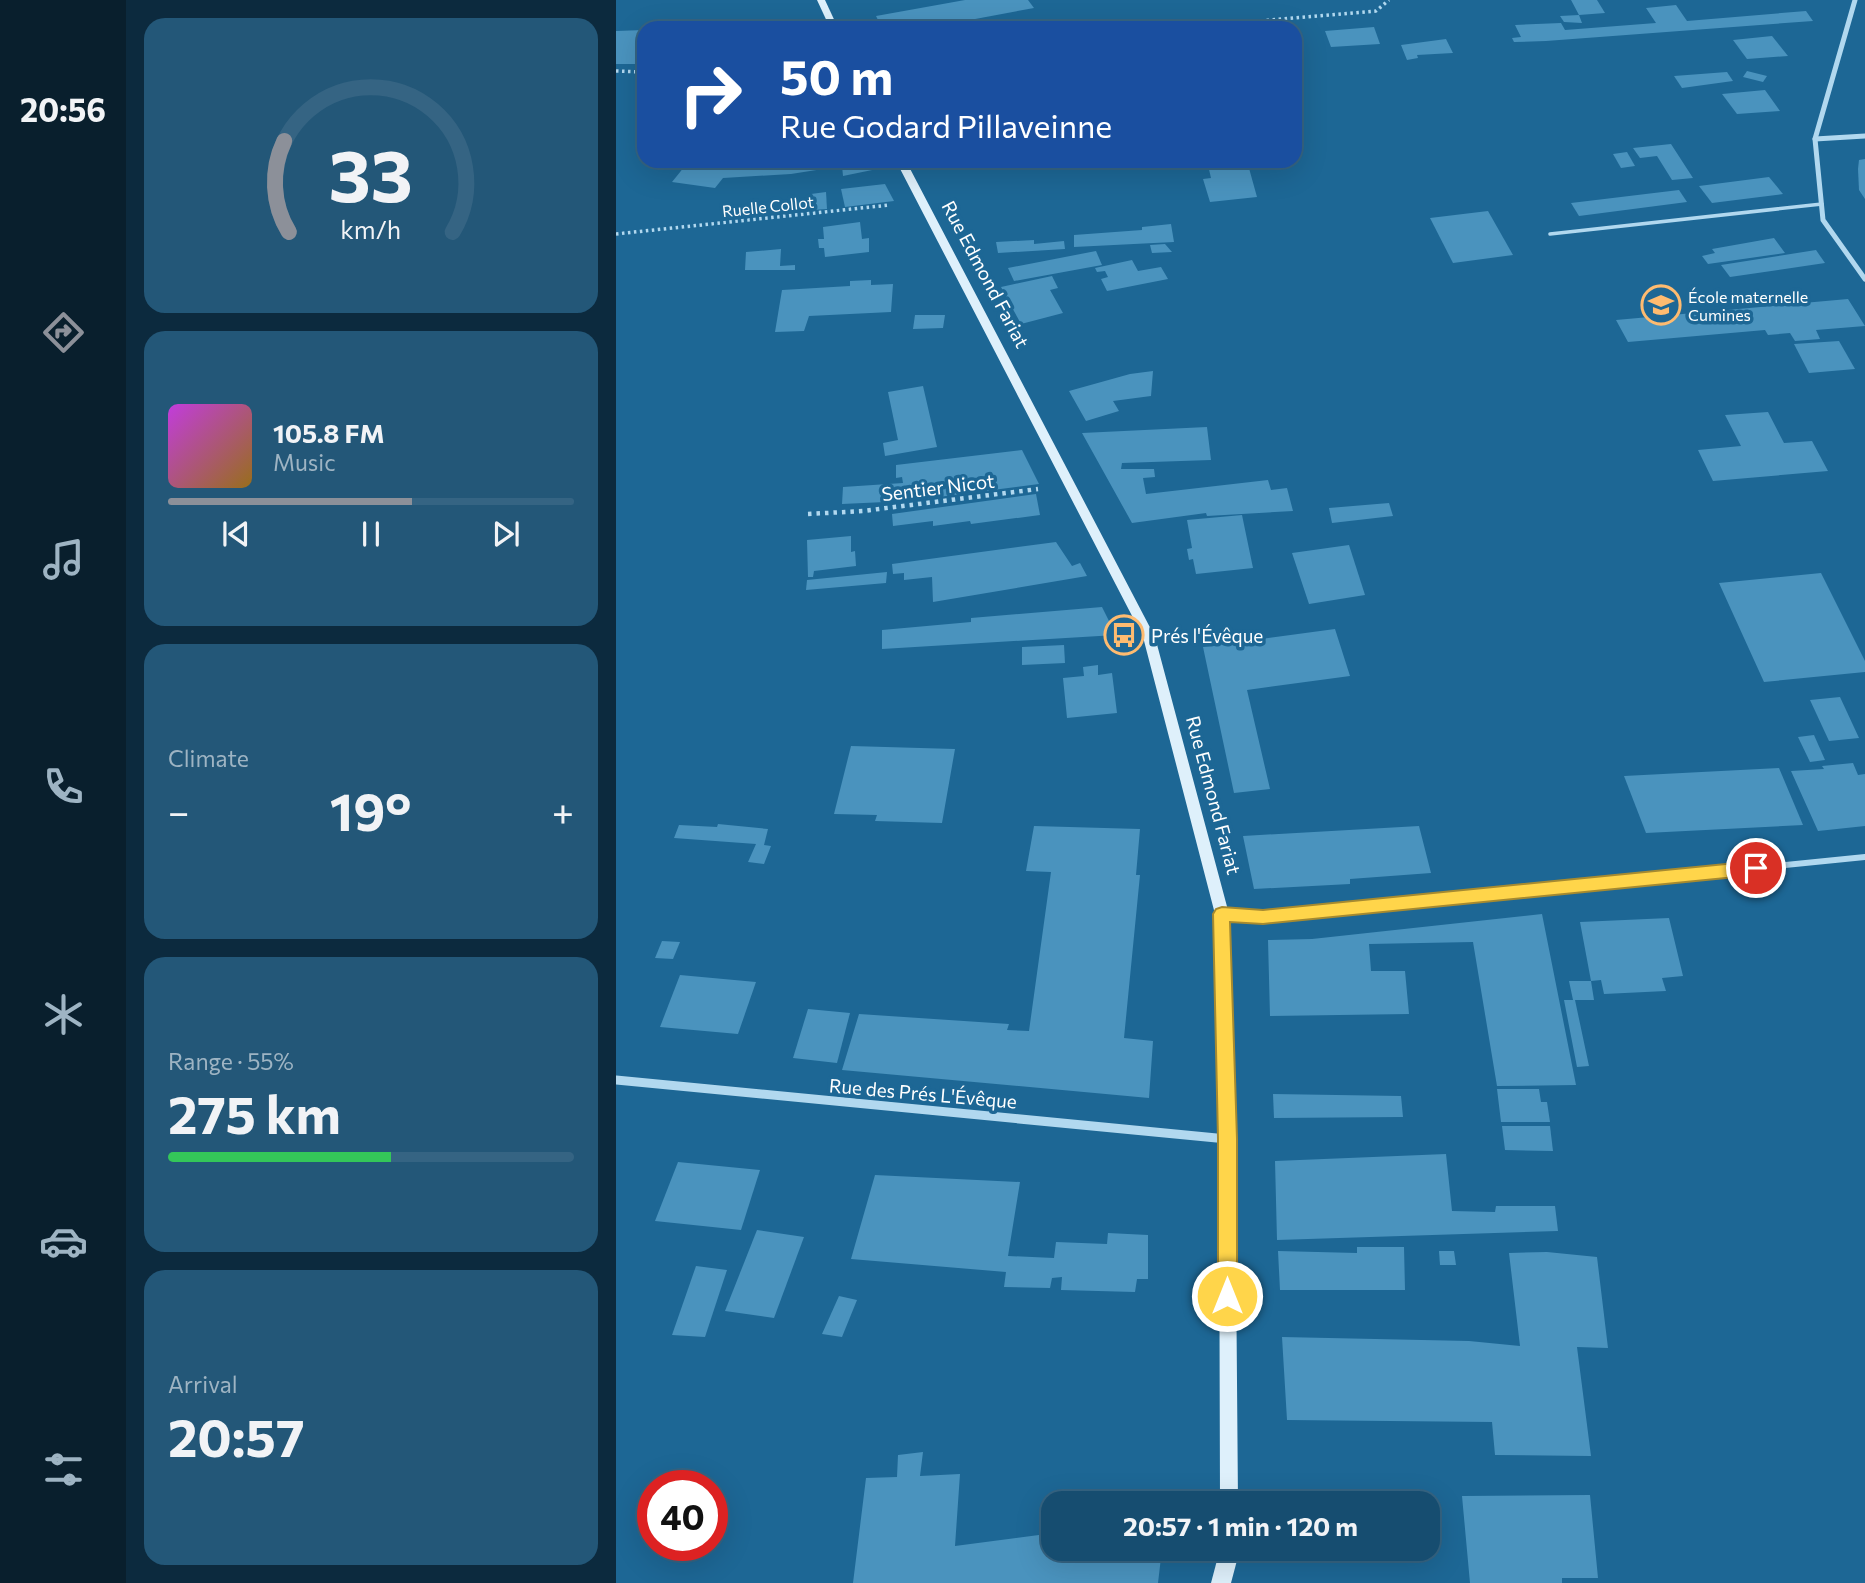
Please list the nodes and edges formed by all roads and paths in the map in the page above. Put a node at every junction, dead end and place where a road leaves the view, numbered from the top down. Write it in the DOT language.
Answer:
graph roads {
  1 [pos="821,0"];
  2 [pos="1390,0"];
  3 [pos="1855,0"];
  4 [pos="831,21"];
  5 [pos="1259,21"];
  6 [pos="616,71"];
  7 [pos="637,72"];
  8 [pos="1865,136"];
  9 [pos="1815,139"];
  10 [pos="905,168"];
  11 [pos="922,202"];
  12 [pos="1822,205"];
  13 [pos="616,234"];
  14 [pos="1550,234"];
  15 [pos="1865,279"];
  16 [pos="1070,485"];
  17 [pos="808,514"];
  18 [pos="1865,857"];
  19 [pos="1222,914"];
  20 [pos="616,1080"];
  21 [pos="1227,1139"];
  22 [pos="1229,1491"];
  23 [pos="1227,1561"];
  24 [pos="1221,1583"];
  1 -- 4 [label="street"];
  2 -- 5 [label="path"];
  3 -- 9 [label="street"];
  6 -- 7 [label="path"];
  8 -- 9 [label="street"];
  9 -- 12 [label="street"];
  10 -- 11 [label="street, Rue Edmond Fariat"];
  11 -- 13 [label="path, Ruelle Collot"];
  11 -- 16 [label="street, Rue Edmond Fariat"];
  12 -- 14 [label="lane"];
  12 -- 15 [label="street"];
  16 -- 17 [label="path, Sentier Nicot"];
  16 -- 19 [label="street, Rue Edmond Fariat"];
  18 -- 19 [label="street"];
  19 -- 21 [label="street, Rue Edmond Fariat"];
  20 -- 21 [label="street, Rue des Prés L'Évêque"];
  21 -- 22 [label="street, Rue Edmond Fariat"];
  23 -- 24 [label="street"];
}
